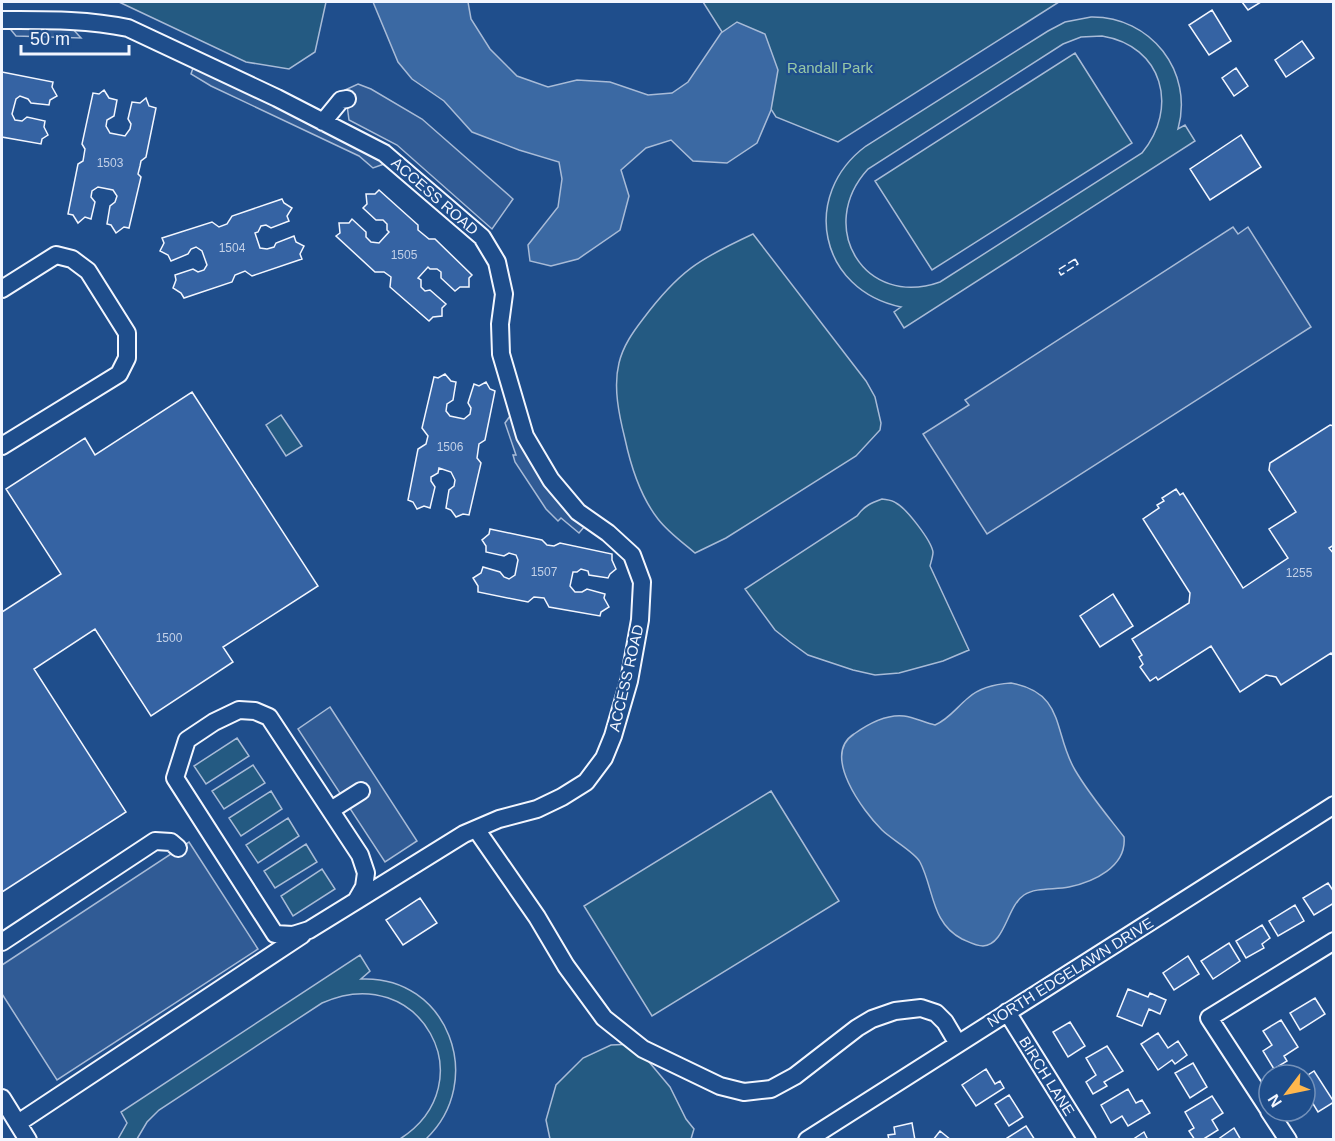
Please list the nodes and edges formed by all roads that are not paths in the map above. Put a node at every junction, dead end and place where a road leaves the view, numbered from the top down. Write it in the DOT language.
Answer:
graph roads {
  1 [pos="2,20"];
  2 [pos="347,99"];
  3 [pos="323,122"];
  4 [pos="2,289"];
  5 [pos="2,446"];
  6 [pos="361,791"];
  7 [pos="1334,805"];
  8 [pos="331,810"];
  9 [pos="476,829"];
  10 [pos="178,848"];
  11 [pos="356,901"];
  12 [pos="309,930"];
  13 [pos="1334,941"];
  14 [pos="2,942"];
  15 [pos="1007,1012"];
  16 [pos="958,1044"];
  17 [pos="1257,1092"];
  18 [pos="2,1098"];
  19 [pos="18,1123"];
  20 [pos="1277,1123"];
  21 [pos="28,1140"];
  22 [pos="807,1140"];
  23 [pos="1086,1140"];
  24 [pos="1288,1140"];
  1 -- 3 [label="street, ACCESS ROAD"];
  2 -- 3 [label="street"];
  3 -- 9 [label="street, ACCESS ROAD"];
  4 -- 5 [label="street"];
  6 -- 8 [label="street"];
  7 -- 15 [label="street, NORTH EDGELAWN DRIVE"];
  8 -- 11 [label="street"];
  8 -- 12 [label="street"];
  9 -- 11 [label="street, ACCESS ROAD"];
  9 -- 16 [label="street"];
  10 -- 14 [label="street"];
  11 -- 12 [label="street, ACCESS ROAD"];
  12 -- 19 [label="street, ACCESS ROAD"];
  13 -- 17 [label="street"];
  15 -- 16 [label="street, NORTH EDGELAWN DRIVE"];
  15 -- 23 [label="street, BIRCH LANE"];
  16 -- 22 [label="street, NORTH EDGELAWN DRIVE"];
  18 -- 19 [label="street"];
  19 -- 21 [label="street"];
  20 -- 24 [label="street"];
}
